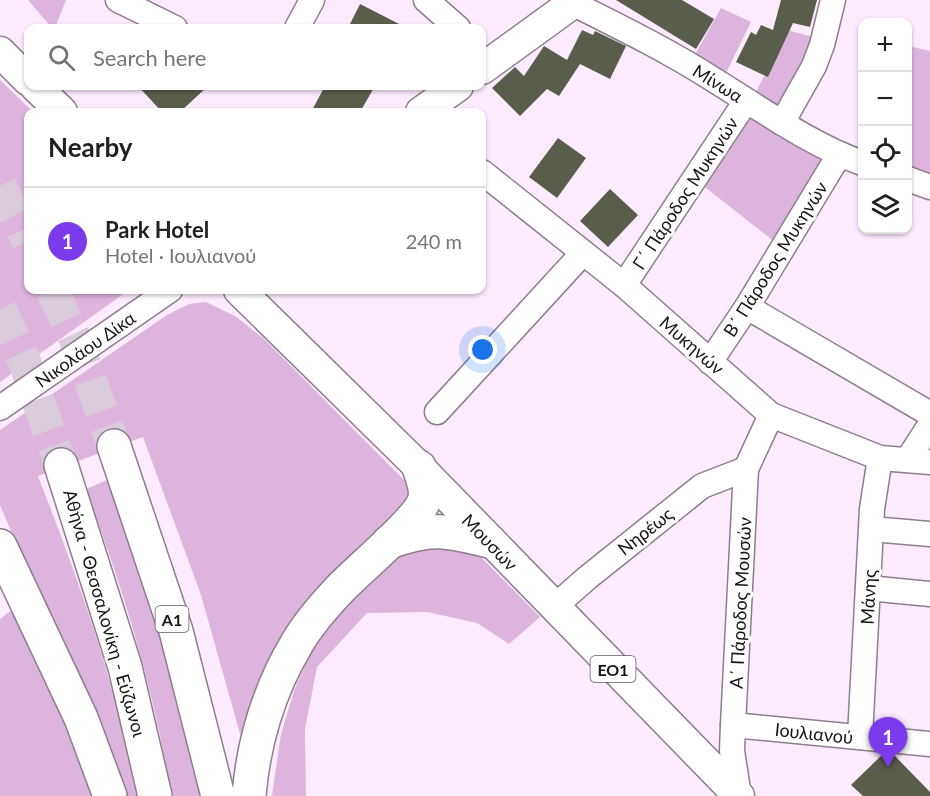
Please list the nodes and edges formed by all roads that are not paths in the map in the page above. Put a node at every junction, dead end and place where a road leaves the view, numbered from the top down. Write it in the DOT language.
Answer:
graph roads {
  1 [pos="118,0"];
  2 [pos="312,0"];
  3 [pos="426,0"];
  4 [pos="833,0"];
  5 [pos="574,2"];
  6 [pos="167,24"];
  7 [pos="299,24"];
  8 [pos="453,24"];
  9 [pos="0,52"];
  10 [pos="486,59"];
  11 [pos="24,76"];
  12 [pos="38,90"];
  13 [pos="452,90"];
  14 [pos="746,100"];
  15 [pos="58,108"];
  16 [pos="427,108"];
  17 [pos="782,123"];
  18 [pos="838,155"];
  19 [pos="858,162"];
  20 [pos="486,174"];
  21 [pos="911,180"];
  22 [pos="930,187"];
  23 [pos="583,253"];
  24 [pos="624,285"];
  25 [pos="243,294"];
  26 [pos="262,294"];
  27 [pos="149,298"];
  28 [pos="747,307"];
  29 [pos="273,323"];
  30 [pos="710,362"];
  31 [pos="0,408"];
  32 [pos="437,412"];
  33 [pos="930,414"];
  34 [pos="771,415"];
  35 [pos="930,425"];
  36 [pos="114,446"];
  37 [pos="880,458"];
  38 [pos="919,461"];
  39 [pos="61,465"];
  40 [pos="419,467"];
  41 [pos="746,469"];
  42 [pos="872,529"];
  43 [pos="930,534"];
  44 [pos="489,541"];
  45 [pos="389,542"];
  46 [pos="0,546"];
  47 [pos="868,588"];
  48 [pos="930,594"];
  49 [pos="554,608"];
  50 [pos="733,725"];
  51 [pos="860,737"];
  52 [pos="930,744"];
  53 [pos="110,796"];
  54 [pos="155,796"];
  55 [pos="218,796"];
  56 [pos="249,796"];
  57 [pos="739,796"];
  1 -- 6 [label="street"];
  2 -- 7 [label="street"];
  3 -- 8 [label="street"];
  4 -- 17 [label="street"];
  5 -- 10 [label="main road"];
  5 -- 14 [label="street, Μίνωα"];
  9 -- 11 [label="main road"];
  12 -- 15 [label="main road"];
  13 -- 16 [label="main road"];
  14 -- 17 [label="street, Μίνωα"];
  14 -- 24 [label="street, Γ΄ Πάροδος Μυκηνών"];
  17 -- 18 [label="street, Μίνωα"];
  18 -- 19 [label="street, Μίνωα"];
  18 -- 28 [label="street, Β΄ Πάροδος Μυκηνών"];
  20 -- 23 [label="street, Μυκηνών"];
  21 -- 22 [label="street"];
  23 -- 24 [label="street, Μυκηνών"];
  23 -- 32 [label="street"];
  24 -- 30 [label="street, Μυκηνών"];
  25 -- 29 [label="main road, Μουσών / ΕΟ1"];
  26 -- 29 [label="main road"];
  27 -- 31 [label="street, Νικολάου Δίκα"];
  28 -- 30 [label="street, Β΄ Πάροδος Μυκηνών"];
  28 -- 33 [label="street"];
  29 -- 40 [label="main road, Μουσών / ΕΟ1"];
  30 -- 34 [label="street, Μυκηνών"];
  34 -- 37 [label="street, Μυκηνών"];
  34 -- 41 [label="street, Α΄ Πάροδος Μουσών"];
  35 -- 38 [label="street"];
  36 -- 55 [label="highway, Α1"];
  37 -- 38 [label="street, Μυκηνών"];
  37 -- 42 [label="street, Μάνης"];
  39 -- 54 [label="highway, Αθήνα - Θεσσαλονίκη - Εύζωνοι"];
  40 -- 44 [label="main road, Μουσών / ΕΟ1"];
  40 -- 45 [label="highway"];
  41 -- 49 [label="street, Νηρέως"];
  41 -- 50 [label="street, Α΄ Πάροδος Μουσών"];
  42 -- 43 [label="street"];
  42 -- 47 [label="street, Μάνης"];
  44 -- 45 [label="highway"];
  44 -- 49 [label="main road, Μουσών / ΕΟ1"];
  45 -- 56 [label="highway"];
  46 -- 53 [label="highway"];
  47 -- 48 [label="street"];
  47 -- 51 [label="street, Μάνης"];
  49 -- 57 [label="main road, Μουσών / ΕΟ1"];
  50 -- 51 [label="street, Ιουλιανού"];
  50 -- 57 [label="street, Α΄ Πάροδος Μουσών"];
  51 -- 52 [label="street, Ιουλιανού"];
}
